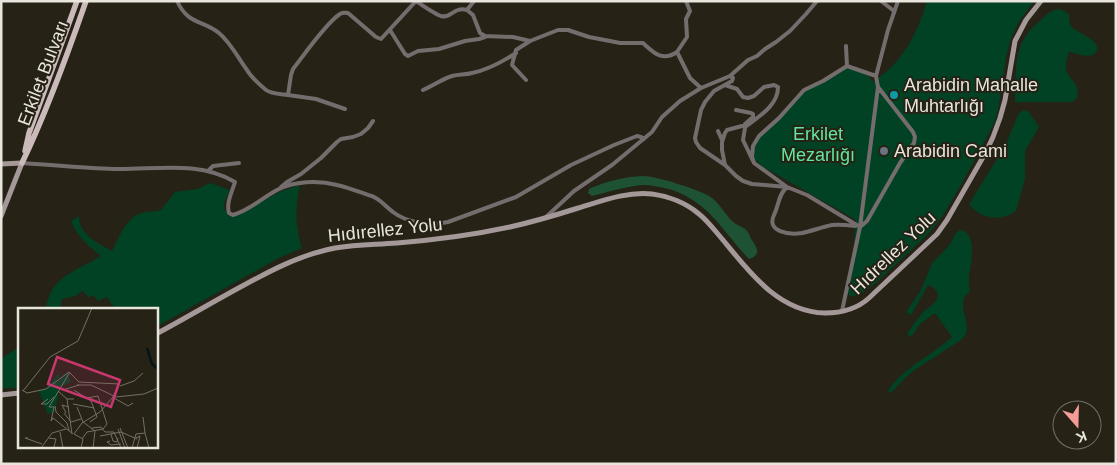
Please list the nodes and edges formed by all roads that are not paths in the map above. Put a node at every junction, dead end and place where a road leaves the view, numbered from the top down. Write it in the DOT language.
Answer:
graph roads {
  1 [pos="77,1"];
  2 [pos="86,1"];
  3 [pos="177,1"];
  4 [pos="416,1"];
  5 [pos="474,1"];
  6 [pos="686,1"];
  7 [pos="816,1"];
  8 [pos="881,1"];
  9 [pos="898,1"];
  10 [pos="1041,1"];
  11 [pos="468,10"];
  12 [pos="894,11"];
  13 [pos="390,30"];
  14 [pos="487,36"];
  15 [pos="530,40"];
  16 [pos="846,46"];
  17 [pos="677,52"];
  18 [pos="516,53"];
  19 [pos="847,66"];
  20 [pos="730,76"];
  21 [pos="876,76"];
  22 [pos="526,80"];
  23 [pos="725,85"];
  24 [pos="878,87"];
  25 [pos="701,88"];
  26 [pos="423,90"];
  27 [pos="288,95"];
  28 [pos="345,109"];
  29 [pos="736,110"];
  30 [pos="374,122"];
  31 [pos="744,127"];
  32 [pos="718,131"];
  33 [pos="644,138"];
  34 [pos="722,142"];
  35 [pos="753,161"];
  36 [pos="3,163"];
  37 [pos="22,163"];
  38 [pos="239,163"];
  39 [pos="725,165"];
  40 [pos="208,171"];
  41 [pos="787,188"];
  42 [pos="278,189"];
  43 [pos="1,216"];
  44 [pos="544,218"];
  45 [pos="860,227"];
  46 [pos="842,311"];
  47 [pos="158,333"];
  48 [pos="18,393"];
  49 [pos="1,395"];
  1 -- 37 [label="main road, Erkilet Bulvarı"];
  2 -- 37 [label="main road, Erkilet Bulvarı"];
  3 -- 27 [label="street"];
  4 -- 11 [label="street"];
  4 -- 13 [label="street"];
  5 -- 11 [label="street"];
  6 -- 17 [label="street"];
  7 -- 20 [label="street"];
  8 -- 12 [label="street"];
  9 -- 12 [label="street"];
  10 -- 46 [label="street, Hıdrellez Yolu"];
  11 -- 14 [label="street"];
  12 -- 21 [label="street"];
  13 -- 14 [label="street"];
  13 -- 27 [label="street"];
  14 -- 15 [label="street"];
  15 -- 17 [label="street"];
  15 -- 18 [label="street"];
  16 -- 19 [label="street"];
  17 -- 25 [label="street"];
  18 -- 22 [label="street"];
  18 -- 26 [label="street"];
  19 -- 21 [label="street"];
  19 -- 35 [label="street"];
  20 -- 23 [label="street"];
  20 -- 25 [label="street"];
  21 -- 24 [label="street"];
  23 -- 31 [label="street"];
  23 -- 39 [label="street"];
  24 -- 45 [label="street"];
  24 -- 45 [label="street"];
  25 -- 33 [label="street"];
  27 -- 28 [label="street"];
  29 -- 31 [label="street"];
  30 -- 42 [label="street"];
  31 -- 34 [label="street"];
  31 -- 35 [label="street"];
  32 -- 34 [label="street"];
  33 -- 42 [label="street"];
  33 -- 44 [label="street"];
  34 -- 39 [label="street"];
  35 -- 41 [label="street"];
  36 -- 37 [label="street"];
  37 -- 40 [label="street"];
  37 -- 43 [label="street"];
  38 -- 40 [label="street"];
  39 -- 41 [label="street"];
  40 -- 42 [label="street"];
  41 -- 45 [label="street"];
  41 -- 45 [label="street"];
  44 -- 46 [label="street, Hıdrellez Yolu"];
  44 -- 47 [label="street, Hıdırellez Yolu"];
  45 -- 46 [label="street"];
  48 -- 49 [label="street"];
}
